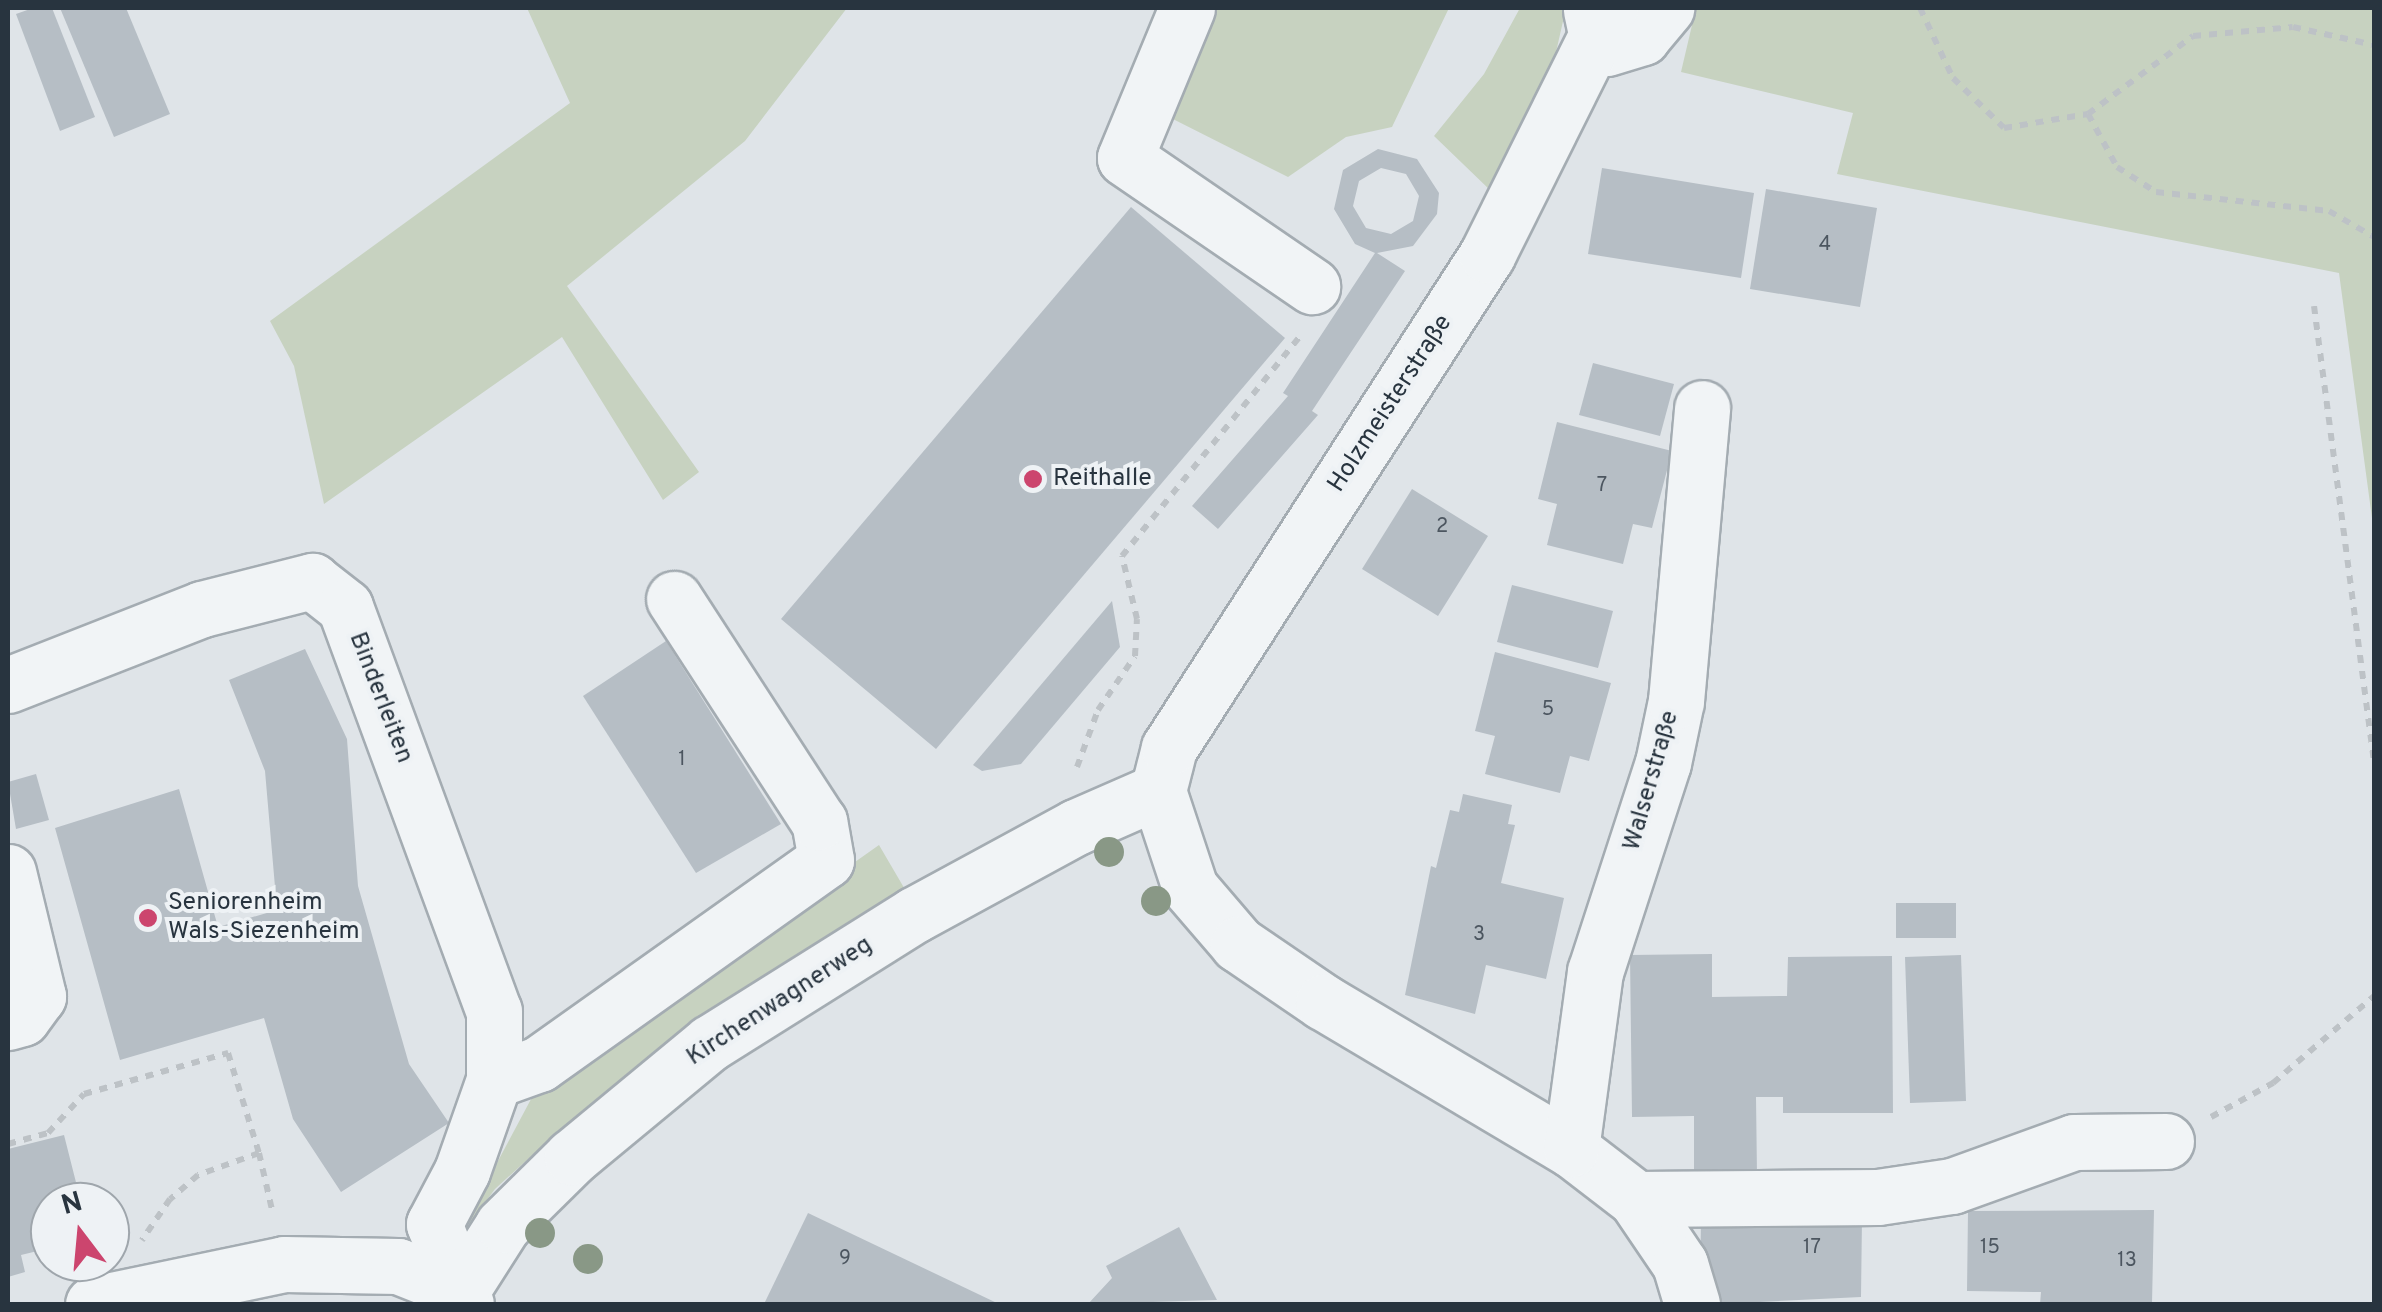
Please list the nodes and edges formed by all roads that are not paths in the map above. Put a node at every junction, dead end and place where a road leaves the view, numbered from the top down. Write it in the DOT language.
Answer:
graph roads {
  1 [pos="1186,8"];
  2 [pos="1666,8"];
  3 [pos="1599,18"];
  4 [pos="1312,286"];
  5 [pos="1702,408"];
  6 [pos="674,599"];
  7 [pos="8,685"];
  8 [pos="1158,792"];
  9 [pos="8,872"];
  10 [pos="8,1022"];
  11 [pos="494,1080"];
  12 [pos="2166,1142"];
  13 [pos="1571,1149"];
  14 [pos="1636,1199"];
  15 [pos="115,1297"];
  16 [pos="464,1298"];
  17 [pos="1692,1304"];
  1 -- 4 [label="street"];
  2 -- 3 [label="street"];
  3 -- 8 [label="street, Holzmeisterstraße"];
  5 -- 13 [label="street, Walserstraße"];
  6 -- 11 [label="street"];
  7 -- 11 [label="street, Binderleiten"];
  8 -- 13 [label="street"];
  8 -- 16 [label="street, Kirchenwagnerweg"];
  9 -- 10 [label="street"];
  11 -- 16 [label="street, Binderleiten"];
  12 -- 14 [label="street"];
  13 -- 14 [label="street"];
  14 -- 17 [label="street"];
  15 -- 16 [label="street"];
}
